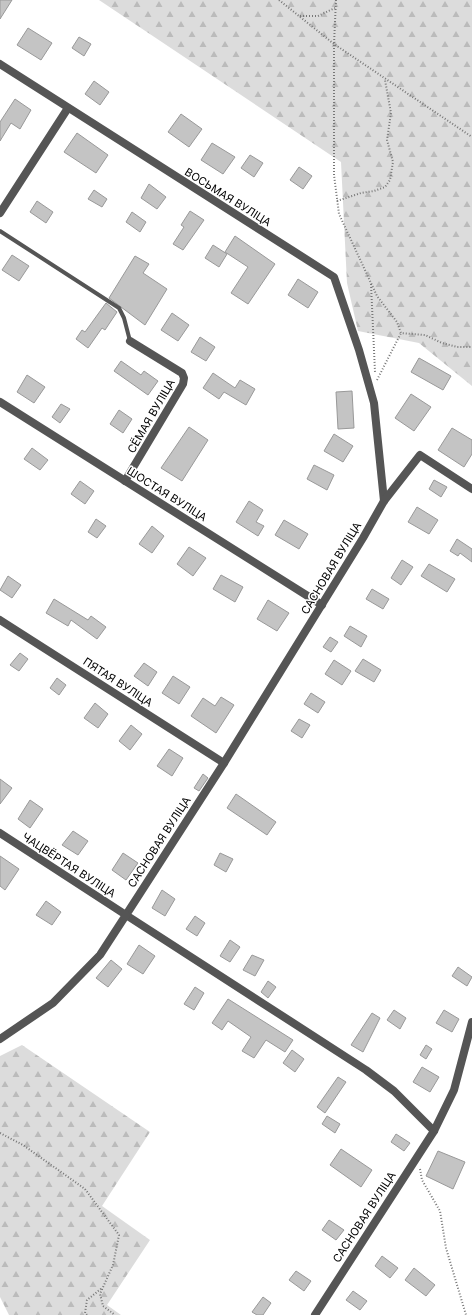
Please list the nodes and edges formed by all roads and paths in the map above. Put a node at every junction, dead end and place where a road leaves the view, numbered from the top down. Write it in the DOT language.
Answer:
graph roads {
  1 [pos="279,0"];
  2 [pos="336,0"];
  3 [pos="335,8"];
  4 [pos="299,16"];
  5 [pos="334,44"];
  6 [pos="0,64"];
  7 [pos="385,80"];
  8 [pos="68,108"];
  9 [pos="472,137"];
  10 [pos="338,201"];
  11 [pos="0,214"];
  12 [pos="0,231"];
  13 [pos="370,282"];
  14 [pos="401,333"];
  15 [pos="130,340"];
  16 [pos="472,347"];
  17 [pos="0,402"];
  18 [pos="125,481"];
  19 [pos="472,489"];
  20 [pos="384,501"];
  21 [pos="322,604"];
  22 [pos="0,620"];
  23 [pos="224,763"];
  24 [pos="0,834"];
  25 [pos="126,915"];
  26 [pos="472,1022"];
  27 [pos="0,1039"];
  28 [pos="434,1131"];
  29 [pos="0,1133"];
  30 [pos="421,1151"];
  31 [pos="103,1287"];
  32 [pos="87,1315"];
  33 [pos="115,1315"];
  34 [pos="314,1315"];
  35 [pos="466,1315"];
  1 -- 4 [label="path"];
  2 -- 3 [label="path"];
  3 -- 4 [label="path"];
  3 -- 5 [label="path"];
  4 -- 5 [label="path"];
  5 -- 7 [label="path"];
  5 -- 10 [label="path"];
  6 -- 8 [label="street, ВОСЬМАЯ ВУЛІЦА"];
  7 -- 9 [label="path"];
  7 -- 10 [label="path"];
  8 -- 11 [label="street"];
  8 -- 20 [label="street, ВОСЬМАЯ ВУЛІЦА"];
  10 -- 13 [label="path"];
  12 -- 15 [label="lane"];
  13 -- 14 [label="path"];
  13 -- 14 [label="path"];
  14 -- 16 [label="path"];
  15 -- 18 [label="street, СЁМАЯ ВУЛІЦА"];
  17 -- 18 [label="street, ШОСТАЯ ВУЛІЦА"];
  18 -- 21 [label="street, ШОСТАЯ ВУЛІЦА"];
  19 -- 20 [label="street, САСНОВАЯ ВУЛІЦА"];
  20 -- 21 [label="street, САСНОВАЯ ВУЛІЦА"];
  21 -- 23 [label="street, САСНОВАЯ ВУЛІЦА"];
  22 -- 23 [label="street, ПЯТАЯ ВУЛІЦА"];
  23 -- 25 [label="street, САСНОВАЯ ВУЛІЦА"];
  24 -- 25 [label="street, ЧАЦВЁРТАЯ ВУЛІЦА"];
  25 -- 27 [label="street, САСНОВАЯ ВУЛІЦА"];
  25 -- 28 [label="street"];
  26 -- 28 [label="street, САСНОВАЯ ВУЛІЦА"];
  28 -- 30 [label="street, САСНОВАЯ ВУЛІЦА"];
  29 -- 31 [label="path"];
  30 -- 34 [label="street, САСНОВАЯ ВУЛІЦА"];
  30 -- 35 [label="path"];
  31 -- 32 [label="path"];
  31 -- 33 [label="path"];
}
